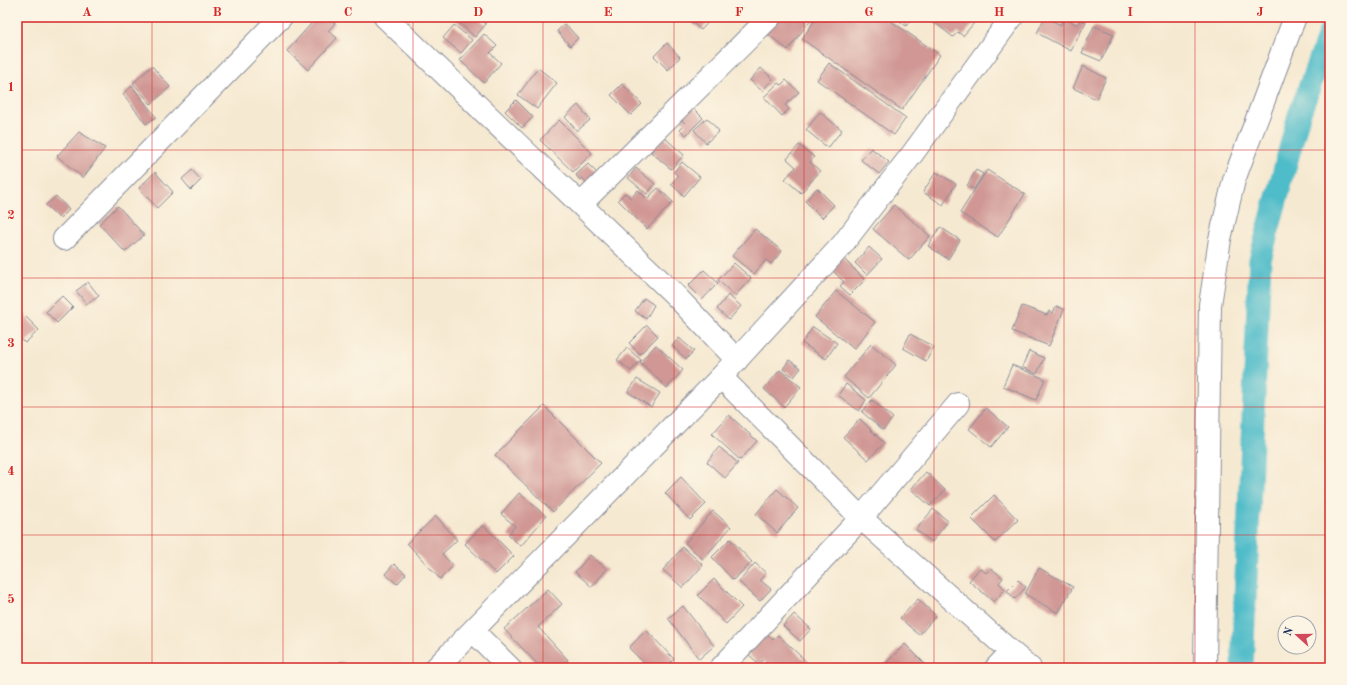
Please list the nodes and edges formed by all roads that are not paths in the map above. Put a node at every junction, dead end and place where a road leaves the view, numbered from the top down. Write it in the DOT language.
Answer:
graph roads {
  1 [pos="281,17"];
  2 [pos="385,17"];
  3 [pos="770,17"];
  4 [pos="1012,17"];
  5 [pos="1295,17"];
  6 [pos="581,204"];
  7 [pos="64,239"];
  8 [pos="737,360"];
  9 [pos="721,377"];
  10 [pos="958,404"];
  11 [pos="861,518"];
  12 [pos="473,631"];
  13 [pos="1011,652"];
  14 [pos="436,668"];
  15 [pos="510,668"];
  16 [pos="721,668"];
  17 [pos="996,668"];
  18 [pos="1030,668"];
  19 [pos="1205,668"];
  1 -- 7 [label="street"];
  2 -- 6 [label="street"];
  3 -- 6 [label="street"];
  4 -- 8 [label="street"];
  5 -- 19 [label="street"];
  6 -- 8 [label="street"];
  8 -- 9 [label="street"];
  9 -- 11 [label="street"];
  9 -- 12 [label="street"];
  10 -- 11 [label="street"];
  11 -- 13 [label="street"];
  11 -- 16 [label="street"];
  12 -- 14 [label="street"];
  12 -- 15 [label="street"];
  13 -- 17 [label="street"];
  13 -- 18 [label="street"];
}
